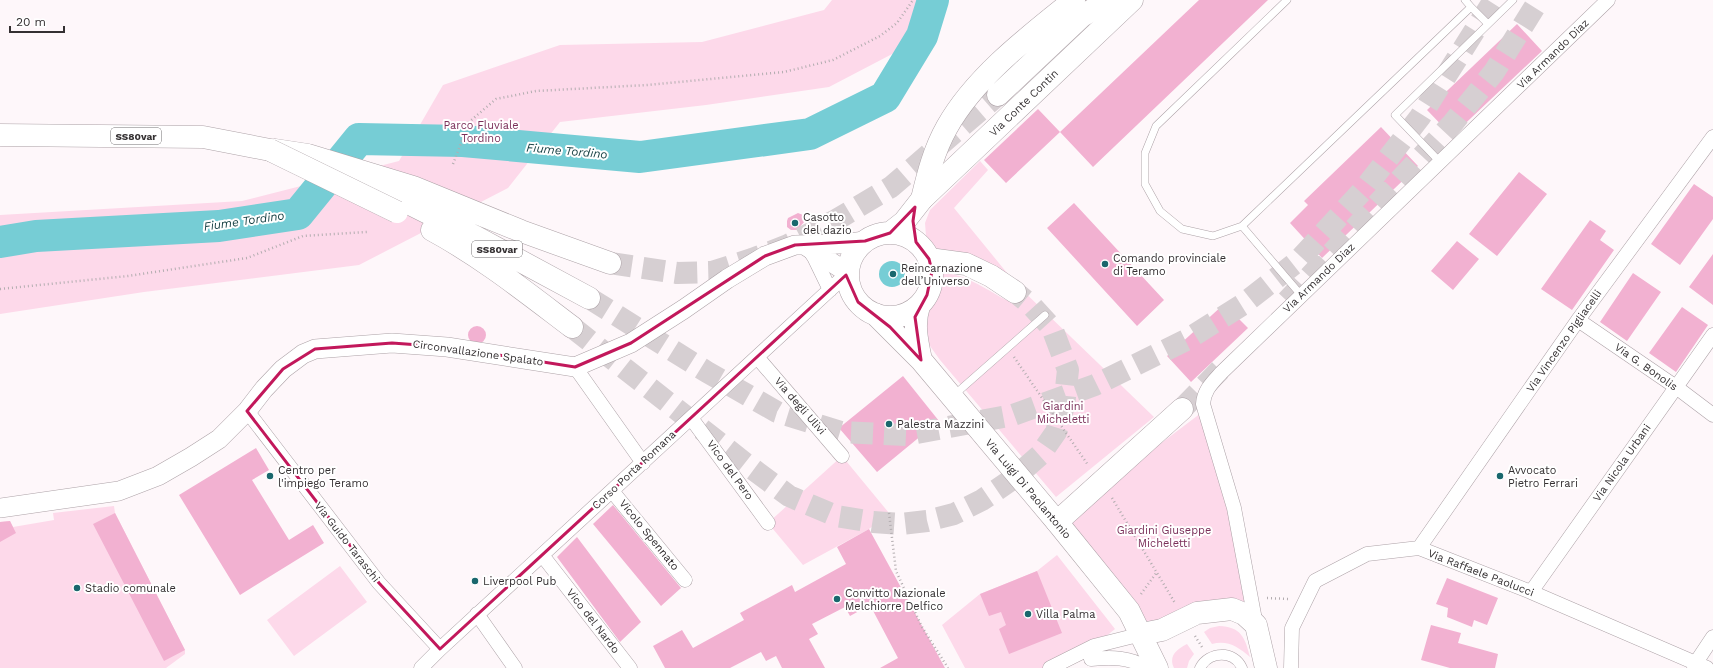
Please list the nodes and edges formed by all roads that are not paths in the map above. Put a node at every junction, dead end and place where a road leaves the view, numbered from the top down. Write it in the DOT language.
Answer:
graph roads {
  1 [pos="1074,0"];
  2 [pos="1109,0"];
  3 [pos="1132,0"];
  4 [pos="1287,0"];
  5 [pos="1465,0"];
  6 [pos="1513,0"];
  7 [pos="1608,0"];
  8 [pos="1471,7"];
  9 [pos="1488,24"];
  10 [pos="998,95"];
  11 [pos="0,135"];
  12 [pos="1713,136"];
  13 [pos="270,150"];
  14 [pos="1440,162"];
  15 [pos="405,200"];
  16 [pos="919,203"];
  17 [pos="1242,226"];
  18 [pos="890,233"];
  19 [pos="865,242"];
  20 [pos="916,242"];
  21 [pos="806,246"];
  22 [pos="929,259"];
  23 [pos="610,262"];
  24 [pos="848,273"];
  25 [pos="830,290"];
  26 [pos="1015,292"];
  27 [pos="1301,295"];
  28 [pos="589,298"];
  29 [pos="919,306"];
  30 [pos="875,314"];
  31 [pos="1045,315"];
  32 [pos="1578,320"];
  33 [pos="572,327"];
  34 [pos="1713,335"];
  35 [pos="757,357"];
  36 [pos="921,360"];
  37 [pos="575,367"];
  38 [pos="1676,387"];
  39 [pos="952,398"];
  40 [pos="1182,409"];
  41 [pos="247,411"];
  42 [pos="1713,415"];
  43 [pos="691,418"];
  44 [pos="842,456"];
  45 [pos="643,463"];
  46 [pos="612,491"];
  47 [pos="0,508"];
  48 [pos="1057,522"];
  49 [pos="768,523"];
  50 [pos="1420,548"];
  51 [pos="542,555"];
  52 [pos="685,580"];
  53 [pos="1531,592"];
  54 [pos="478,614"];
  55 [pos="1256,625"];
  56 [pos="1713,637"];
  57 [pos="440,649"];
  58 [pos="1149,655"];
  59 [pos="1092,658"];
  60 [pos="1698,667"];
  61 [pos="421,668"];
  62 [pos="515,668"];
  63 [pos="630,668"];
  64 [pos="1050,668"];
  65 [pos="1200,668"];
  66 [pos="1242,668"];
  67 [pos="1266,668"];
  68 [pos="1291,668"];
  1 -- 16 [label="main road"];
  2 -- 10 [label="main road"];
  3 -- 16 [label="main road, Via Conte Contin"];
  4 -- 17 [label="lane"];
  5 -- 8 [label="lane"];
  6 -- 9 [label="lane"];
  7 -- 14 [label="street, Via Armando Diaz"];
  8 -- 9 [label="lane"];
  8 -- 17 [label="lane"];
  9 -- 14 [label="lane"];
  11 -- 13 [label="main road, SS80var"];
  12 -- 32 [label="street, Via Vincenzo Pigliacelli"];
  13 -- 15 [label="main road, bridge"];
  13 -- 15 [label="main road"];
  14 -- 27 [label="street, Via Armando Diaz"];
  15 -- 23 [label="main road"];
  15 -- 28 [label="main road, SS80var"];
  15 -- 33 [label="main road"];
  16 -- 18 [label="main road, Via Conte Contin"];
  16 -- 20 [label="main road"];
  17 -- 27 [label="lane"];
  18 -- 19 [label="main road"];
  18 -- 20 [label="main road"];
  19 -- 21 [label="main road"];
  19 -- 24 [label="main road"];
  20 -- 22 [label="main road"];
  21 -- 24 [label="main road"];
  21 -- 25 [label="street"];
  21 -- 37 [label="main road"];
  22 -- 26 [label="main road"];
  22 -- 29 [label="main road"];
  24 -- 25 [label="street, Corso Porta Romana"];
  24 -- 30 [label="main road"];
  25 -- 35 [label="street, Corso Porta Romana"];
  27 -- 55 [label="street, Via Armando Diaz"];
  29 -- 30 [label="main road"];
  29 -- 36 [label="main road"];
  30 -- 36 [label="main road, Via Luigi Di Paolantonio"];
  31 -- 39 [label="lane"];
  32 -- 38 [label="street, Via G. Bonolis"];
  32 -- 50 [label="street, Via Vincenzo Pigliacelli"];
  34 -- 38 [label="street, Via Nicola Urbani"];
  35 -- 43 [label="street, Corso Porta Romana"];
  35 -- 44 [label="street, Via degli Ulivi"];
  36 -- 39 [label="main road, Via Luigi Di Paolantonio"];
  37 -- 41 [label="main road, Circonvallazione Spalato"];
  37 -- 45 [label="street"];
  38 -- 42 [label="street, Via G. Bonolis"];
  38 -- 53 [label="street, Via Nicola Urbani"];
  39 -- 48 [label="main road, Via Luigi Di Paolantonio"];
  40 -- 48 [label="main road"];
  41 -- 47 [label="main road, Circonvallazione Spalato"];
  41 -- 57 [label="street, Via Guido Taraschi"];
  43 -- 45 [label="street, Corso Porta Romana"];
  43 -- 49 [label="street, Vico del Pero"];
  45 -- 46 [label="street, Corso Porta Romana"];
  46 -- 51 [label="street, Corso Porta Romana"];
  46 -- 52 [label="street, Vicolo Spennato"];
  48 -- 58 [label="main road, Via Luigi Di Paolantonio"];
  50 -- 53 [label="street, Via Raffaele Paolucci"];
  50 -- 68 [label="street, Via Raffaele Paolucci"];
  51 -- 54 [label="street, Corso Porta Romana"];
  51 -- 63 [label="street, Vico del Nardo"];
  53 -- 60 [label="street, Via Raffaele Paolucci"];
  54 -- 57 [label="street, Corso Porta Romana"];
  54 -- 62 [label="street"];
  55 -- 58 [label="main road"];
  55 -- 67 [label="main road"];
  56 -- 60 [label="street"];
  57 -- 61 [label="street, Corso Porta Romana"];
  58 -- 59 [label="street"];
  58 -- 64 [label="street"];
  65 -- 66 [label="street"];
}
